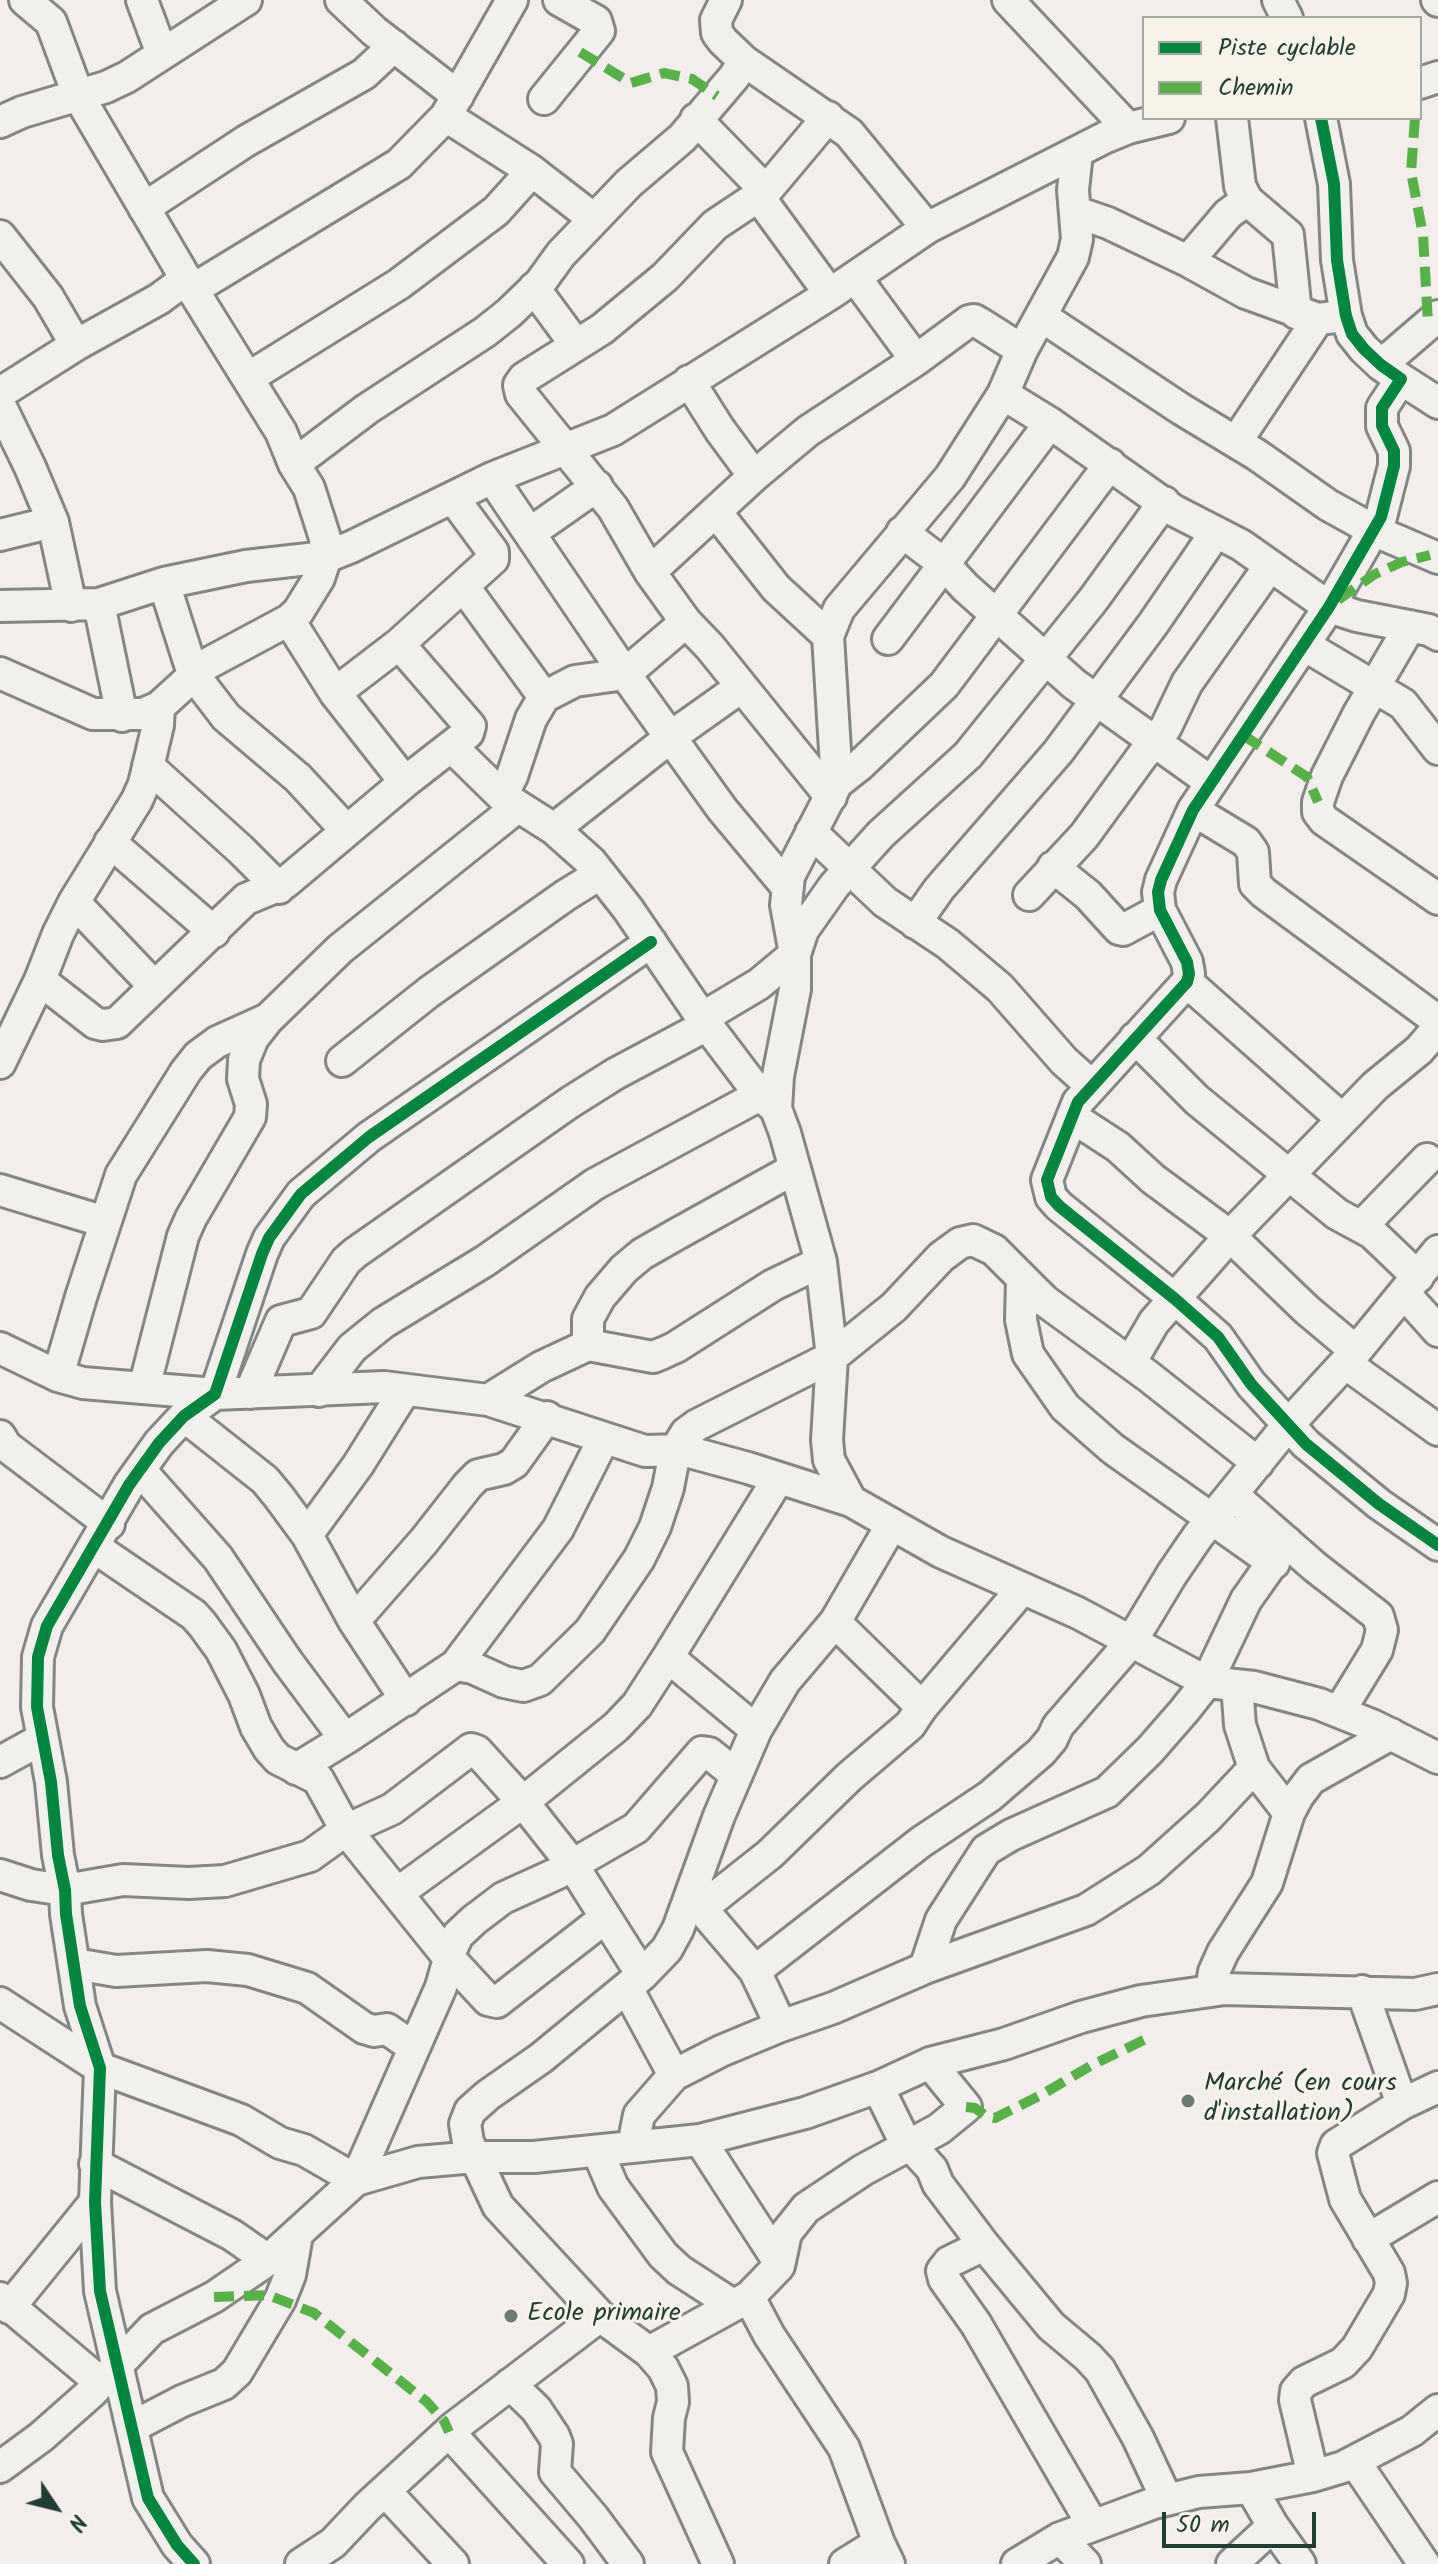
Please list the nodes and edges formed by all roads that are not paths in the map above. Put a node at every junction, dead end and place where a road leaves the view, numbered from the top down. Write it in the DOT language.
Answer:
graph roads {
  1 [pos="25,0"];
  2 [pos="142,0"];
  3 [pos="246,0"];
  4 [pos="341,0"];
  5 [pos="512,0"];
  6 [pos="559,0"];
  7 [pos="726,0"];
  8 [pos="1008,0"];
  9 [pos="394,46"];
  10 [pos="162,54"];
  11 [pos="744,61"];
  12 [pos="78,95"];
  13 [pos="544,99"];
  14 [pos="452,106"];
  15 [pos="828,117"];
  16 [pos="696,119"];
  17 [pos="1161,120"];
  18 [pos="1232,120"];
  19 [pos="1321,120"];
  20 [pos="0,122"];
  21 [pos="1128,128"];
  22 [pos="1077,153"];
  23 [pos="532,171"];
  24 [pos="763,194"];
  25 [pos="1247,200"];
  26 [pos="144,208"];
  27 [pos="1076,212"];
  28 [pos="594,219"];
  29 [pos="927,228"];
  30 [pos="0,236"];
  31 [pos="1188,261"];
  32 [pos="855,277"];
  33 [pos="189,285"];
  34 [pos="534,288"];
  35 [pos="830,294"];
  36 [pos="1041,316"];
  37 [pos="1320,316"];
  38 [pos="1438,316"];
  39 [pos="76,345"];
  40 [pos="576,345"];
  41 [pos="1022,350"];
  42 [pos="916,360"];
  43 [pos="1391,372"];
  44 [pos="248,378"];
  45 [pos="689,381"];
  46 [pos="0,393"];
  47 [pos="1003,394"];
  48 [pos="1438,403"];
  49 [pos="0,405"];
  50 [pos="1050,423"];
  51 [pos="1236,442"];
  52 [pos="566,448"];
  53 [pos="294,464"];
  54 [pos="1110,464"];
  55 [pos="754,476"];
  56 [pos="492,478"];
  57 [pos="597,486"];
  58 [pos="454,499"];
  59 [pos="1164,502"];
  60 [pos="716,512"];
  61 [pos="53,522"];
  62 [pos="1375,531"];
  63 [pos="902,532"];
  64 [pos="1216,532"];
  65 [pos="530,533"];
  66 [pos="0,535"];
  67 [pos="326,557"];
  68 [pos="1438,558"];
  69 [pos="944,564"];
  70 [pos="1269,567"];
  71 [pos="650,572"];
  72 [pos="164,583"];
  73 [pos="464,587"];
  74 [pos="85,605"];
  75 [pos="0,606"];
  76 [pos="1329,607"];
  77 [pos="996,614"];
  78 [pos="289,620"];
  79 [pos="686,622"];
  80 [pos="1424,631"];
  81 [pos="828,636"];
  82 [pos="888,639"];
  83 [pos="399,644"];
  84 [pos="1304,645"];
  85 [pos="1044,658"];
  86 [pos="0,673"];
  87 [pos="193,674"];
  88 [pos="625,674"];
  89 [pos="1375,686"];
  90 [pos="741,687"];
  91 [pos="335,693"];
  92 [pos="544,697"];
  93 [pos="1096,701"];
  94 [pos="159,707"];
  95 [pos="122,716"];
  96 [pos="672,736"];
  97 [pos="1156,741"];
  98 [pos="452,747"];
  99 [pos="1438,749"];
  100 [pos="148,766"];
  101 [pos="405,782"];
  102 [pos="1211,782"];
  103 [pos="834,790"];
  104 [pos="509,802"];
  105 [pos="1193,810"];
  106 [pos="554,829"];
  107 [pos="346,830"];
  108 [pos="811,832"];
  109 [pos="110,842"];
  110 [pos="1053,867"];
  111 [pos="849,868"];
  112 [pos="600,874"];
  113 [pos="787,887"];
  114 [pos="279,888"];
  115 [pos="1029,895"];
  116 [pos="1438,899"];
  117 [pos="74,902"];
  118 [pos="1160,910"];
  119 [pos="915,923"];
  120 [pos="214,932"];
  121 [pos="651,942"];
  122 [pos="795,954"];
  123 [pos="40,980"];
  124 [pos="1187,982"];
  125 [pos="154,986"];
  126 [pos="268,1019"];
  127 [pos="704,1021"];
  128 [pos="1438,1021"];
  129 [pos="1135,1038"];
  130 [pos="1432,1048"];
  131 [pos="342,1061"];
  132 [pos="0,1063"];
  133 [pos="1092,1086"];
  134 [pos="768,1102"];
  135 [pos="1072,1117"];
  136 [pos="1342,1119"];
  137 [pos="1434,1159"];
  138 [pos="794,1169"];
  139 [pos="1288,1175"];
  140 [pos="0,1190"];
  141 [pos="105,1222"];
  142 [pos="1362,1226"];
  143 [pos="1230,1236"];
  144 [pos="1438,1251"];
  145 [pos="821,1262"];
  146 [pos="1022,1280"];
  147 [pos="1411,1285"];
  148 [pos="1175,1299"];
  149 [pos="1438,1331"];
  150 [pos="588,1345"];
  151 [pos="0,1348"];
  152 [pos="832,1357"];
  153 [pos="1350,1357"];
  154 [pos="1130,1363"];
  155 [pos="58,1376"];
  156 [pos="144,1388"];
  157 [pos="405,1390"];
  158 [pos="319,1391"];
  159 [pos="250,1393"];
  160 [pos="215,1394"];
  161 [pos="488,1400"];
  162 [pos="184,1416"];
  163 [pos="547,1417"];
  164 [pos="1288,1425"];
  165 [pos="1438,1430"];
  166 [pos="0,1436"];
  167 [pos="604,1438"];
  168 [pos="675,1451"];
  169 [pos="1258,1463"];
  170 [pos="140,1470"];
  171 [pos="778,1479"];
  172 [pos="1233,1495"];
  173 [pos="851,1501"];
  174 [pos="1213,1520"];
  175 [pos="892,1524"];
  176 [pos="307,1535"];
  177 [pos="102,1536"];
  178 [pos="1438,1545"];
  179 [pos="1281,1553"];
  180 [pos="1022,1589"];
  181 [pos="354,1621"];
  182 [pos="835,1622"];
  183 [pos="1131,1642"];
  184 [pos="668,1657"];
  185 [pos="456,1665"];
  186 [pos="1222,1683"];
  187 [pos="406,1700"];
  188 [pos="922,1707"];
  189 [pos="1339,1712"];
  190 [pos="756,1730"];
  191 [pos="1438,1732"];
  192 [pos="42,1739"];
  193 [pos="345,1739"];
  194 [pos="1400,1739"];
  195 [pos="1438,1758"];
  196 [pos="0,1762"];
  197 [pos="1254,1768"];
  198 [pos="296,1769"];
  199 [pos="736,1775"];
  200 [pos="523,1802"];
  201 [pos="1289,1813"];
  202 [pos="346,1830"];
  203 [pos="572,1864"];
  204 [pos="5,1881"];
  205 [pos="65,1890"];
  206 [pos="399,1892"];
  207 [pos="700,1893"];
  208 [pos="605,1918"];
  209 [pos="449,1958"];
  210 [pos="75,1964"];
  211 [pos="925,1968"];
  212 [pos="755,1971"];
  213 [pos="635,1981"];
  214 [pos="1438,1989"];
  215 [pos="1211,1990"];
  216 [pos="1362,1991"];
  217 [pos="0,2003"];
  218 [pos="781,2026"];
  219 [pos="413,2047"];
  220 [pos="930,2063"];
  221 [pos="100,2068"];
  222 [pos="674,2075"];
  223 [pos="878,2087"];
  224 [pos="1438,2087"];
  225 [pos="1402,2104"];
  226 [pos="700,2140"];
  227 [pos="633,2146"];
  228 [pos="909,2146"];
  229 [pos="598,2152"];
  230 [pos="475,2157"];
  231 [pos="95,2164"];
  232 [pos="356,2180"];
  233 [pos="95,2202"];
  234 [pos="1434,2209"];
  235 [pos="297,2235"];
  236 [pos="1368,2239"];
  237 [pos="984,2245"];
  238 [pos="268,2260"];
  239 [pos="779,2262"];
  240 [pos="741,2301"];
  241 [pos="5,2303"];
  242 [pos="600,2316"];
  243 [pos="649,2352"];
  244 [pos="108,2374"];
  245 [pos="510,2384"];
  246 [pos="1437,2412"];
  247 [pos="132,2427"];
  248 [pos="449,2432"];
  249 [pos="1355,2462"];
  250 [pos="0,2467"];
  251 [pos="1313,2476"];
  252 [pos="1251,2488"];
  253 [pos="385,2491"];
  254 [pos="1167,2500"];
  255 [pos="1092,2524"];
  256 [pos="1273,2526"];
  257 [pos="1060,2538"];
  258 [pos="884,2553"];
  259 [pos="177,2558"];
  260 [pos="308,2562"];
  261 [pos="622,2563"];
  262 [pos="453,2564"];
  263 [pos="568,2564"];
  264 [pos="718,2564"];
  265 [pos="845,2564"];
  266 [pos="1017,2564"];
  267 [pos="1085,2564"];
  268 [pos="1232,2564"];
  269 [pos="1300,2564"];
  270 [pos="1424,2564"];
  1 -- 12 [label="street"];
  2 -- 10 [label="street"];
  3 -- 10 [label="street"];
  4 -- 9 [label="street"];
  5 -- 14 [label="street"];
  6 -- 13 [label="street"];
  7 -- 11 [label="street"];
  8 -- 21 [label="street"];
  9 -- 14 [label="street"];
  9 -- 26 [label="street"];
  10 -- 12 [label="street"];
  11 -- 15 [label="street"];
  11 -- 16 [label="street"];
  12 -- 20 [label="street"];
  12 -- 26 [label="street"];
  14 -- 23 [label="street"];
  14 -- 33 [label="street"];
  15 -- 24 [label="street"];
  15 -- 29 [label="street"];
  16 -- 24 [label="street"];
  16 -- 28 [label="street"];
  17 -- 21 [label="street"];
  18 -- 25 [label="street"];
  19 -- 37 [label="street"];
  21 -- 22 [label="street"];
  22 -- 27 [label="street"];
  22 -- 29 [label="street"];
  23 -- 28 [label="street"];
  23 -- 44 [label="street"];
  24 -- 35 [label="street"];
  24 -- 40 [label="street"];
  25 -- 31 [label="street"];
  25 -- 37 [label="street"];
  26 -- 33 [label="street"];
  27 -- 31 [label="street"];
  27 -- 36 [label="street"];
  28 -- 34 [label="street"];
  29 -- 32 [label="street"];
  30 -- 39 [label="street"];
  31 -- 37 [label="street"];
  32 -- 35 [label="street"];
  32 -- 42 [label="street"];
  33 -- 39 [label="street"];
  33 -- 44 [label="street"];
  34 -- 40 [label="street"];
  34 -- 53 [label="street"];
  35 -- 45 [label="street"];
  36 -- 41 [label="street"];
  36 -- 51 [label="street"];
  37 -- 43 [label="street"];
  37 -- 51 [label="street"];
  38 -- 43 [label="street"];
  39 -- 46 [label="street"];
  40 -- 52 [label="street"];
  41 -- 42 [label="street"];
  41 -- 47 [label="street"];
  42 -- 55 [label="street"];
  43 -- 48 [label="street"];
  43 -- 62 [label="street"];
  44 -- 53 [label="street"];
  45 -- 52 [label="street"];
  45 -- 55 [label="street"];
  47 -- 50 [label="street"];
  47 -- 63 [label="street"];
  49 -- 61 [label="street"];
  50 -- 54 [label="street"];
  50 -- 69 [label="street"];
  51 -- 62 [label="street"];
  52 -- 56 [label="street"];
  52 -- 57 [label="street"];
  53 -- 67 [label="street"];
  54 -- 59 [label="street"];
  54 -- 77 [label="street"];
  55 -- 60 [label="street"];
  56 -- 58 [label="street"];
  56 -- 65 [label="street"];
  57 -- 65 [label="street"];
  57 -- 71 [label="street"];
  58 -- 67 [label="street"];
  58 -- 73 [label="street"];
  59 -- 64 [label="street"];
  59 -- 85 [label="street"];
  60 -- 71 [label="street"];
  60 -- 81 [label="street"];
  61 -- 66 [label="street"];
  61 -- 74 [label="street"];
  62 -- 68 [label="street"];
  62 -- 76 [label="street"];
  63 -- 69 [label="street"];
  63 -- 81 [label="street"];
  64 -- 70 [label="street"];
  64 -- 93 [label="street"];
  65 -- 88 [label="street"];
  67 -- 72 [label="street"];
  67 -- 78 [label="street"];
  69 -- 77 [label="street"];
  69 -- 82 [label="street"];
  70 -- 76 [label="street"];
  70 -- 97 [label="street"];
  71 -- 79 [label="street"];
  72 -- 74 [label="street"];
  72 -- 87 [label="street"];
  73 -- 83 [label="street"];
  73 -- 92 [label="street"];
  74 -- 75 [label="street"];
  74 -- 95 [label="street"];
  76 -- 80 [label="street"];
  76 -- 84 [label="street"];
  77 -- 85 [label="street"];
  77 -- 103 [label="street"];
  78 -- 87 [label="street"];
  78 -- 91 [label="street"];
  79 -- 88 [label="street"];
  79 -- 90 [label="street"];
  80 -- 89 [label="street"];
  81 -- 103 [label="street"];
  83 -- 91 [label="street"];
  83 -- 98 [label="street"];
  84 -- 89 [label="street"];
  84 -- 102 [label="street"];
  85 -- 93 [label="street"];
  85 -- 111 [label="street"];
  86 -- 95 [label="street"];
  87 -- 94 [label="street"];
  87 -- 107 [label="street"];
  88 -- 92 [label="street"];
  88 -- 96 [label="street"];
  89 -- 99 [label="street"];
  89 -- 116 [label="street"];
  90 -- 96 [label="street"];
  90 -- 103 [label="street"];
  91 -- 101 [label="street"];
  92 -- 104 [label="street"];
  93 -- 97 [label="street"];
  93 -- 119 [label="street"];
  94 -- 95 [label="street"];
  94 -- 100 [label="street"];
  96 -- 106 [label="street"];
  96 -- 113 [label="street"];
  97 -- 102 [label="street"];
  97 -- 110 [label="street"];
  98 -- 101 [label="street"];
  98 -- 104 [label="street"];
  100 -- 109 [label="street"];
  100 -- 114 [label="street"];
  101 -- 107 [label="street"];
  102 -- 105 [label="street"];
  103 -- 108 [label="street"];
  104 -- 106 [label="street"];
  104 -- 126 [label="street"];
  105 -- 118 [label="street"];
  105 -- 128 [label="street"];
  106 -- 112 [label="street"];
  107 -- 114 [label="street"];
  108 -- 111 [label="street"];
  108 -- 113 [label="street"];
  109 -- 117 [label="street"];
  109 -- 120 [label="street"];
  110 -- 115 [label="street"];
  110 -- 118 [label="street"];
  111 -- 119 [label="street"];
  111 -- 122 [label="street"];
  112 -- 121 [label="street"];
  112 -- 131 [label="street"];
  113 -- 122 [label="street"];
  114 -- 120 [label="street"];
  117 -- 123 [label="street"];
  117 -- 125 [label="street"];
  118 -- 124 [label="street"];
  119 -- 133 [label="street"];
  120 -- 125 [label="street"];
  121 -- 127 [label="street"];
  121 -- 160 [label="street"];
  122 -- 127 [label="street"];
  122 -- 134 [label="street"];
  123 -- 125 [label="street"];
  123 -- 132 [label="street"];
  124 -- 129 [label="street"];
  124 -- 136 [label="street"];
  126 -- 141 [label="street"];
  126 -- 156 [label="street"];
  127 -- 134 [label="street"];
  127 -- 159 [label="street"];
  129 -- 133 [label="street"];
  129 -- 139 [label="street"];
  130 -- 136 [label="street"];
  133 -- 135 [label="street"];
  134 -- 138 [label="street"];
  134 -- 158 [label="street"];
  135 -- 143 [label="street"];
  135 -- 148 [label="street"];
  136 -- 139 [label="street"];
  137 -- 142 [label="street"];
  138 -- 145 [label="street"];
  138 -- 150 [label="street"];
  139 -- 142 [label="street"];
  139 -- 143 [label="street"];
  140 -- 141 [label="street"];
  141 -- 155 [label="street"];
  142 -- 147 [label="street"];
  143 -- 148 [label="street"];
  143 -- 153 [label="street"];
  144 -- 147 [label="street"];
  145 -- 150 [label="street"];
  145 -- 152 [label="street"];
  146 -- 152 [label="street"];
  146 -- 154 [label="street"];
  146 -- 174 [label="street"];
  147 -- 149 [label="street"];
  147 -- 153 [label="street"];
  148 -- 154 [label="street"];
  148 -- 164 [label="street"];
  150 -- 161 [label="street"];
  151 -- 155 [label="street"];
  152 -- 168 [label="street"];
  152 -- 173 [label="street"];
  153 -- 164 [label="street"];
  153 -- 165 [label="street"];
  154 -- 169 [label="street"];
  155 -- 156 [label="street"];
  156 -- 160 [label="street"];
  157 -- 158 [label="street"];
  157 -- 161 [label="street"];
  157 -- 176 [label="street"];
  158 -- 159 [label="street"];
  159 -- 160 [label="street"];
  160 -- 162 [label="street"];
  161 -- 163 [label="street"];
  162 -- 170 [label="street"];
  162 -- 176 [label="street"];
  163 -- 167 [label="street"];
  163 -- 181 [label="street"];
  164 -- 169 [label="street"];
  164 -- 178 [label="street"];
  166 -- 177 [label="street"];
  167 -- 168 [label="street"];
  167 -- 185 [label="street"];
  168 -- 171 [label="street"];
  168 -- 185 [label="street"];
  169 -- 172 [label="street"];
  170 -- 177 [label="street"];
  170 -- 193 [label="street"];
  171 -- 173 [label="street"];
  171 -- 184 [label="street"];
  172 -- 174 [label="street"];
  172 -- 179 [label="street"];
  173 -- 175 [label="street"];
  174 -- 179 [label="street"];
  174 -- 183 [label="street"];
  175 -- 180 [label="street"];
  175 -- 182 [label="street"];
  176 -- 181 [label="street"];
  177 -- 192 [label="street"];
  177 -- 198 [label="street"];
  179 -- 186 [label="street"];
  179 -- 189 [label="street"];
  180 -- 183 [label="street"];
  180 -- 188 [label="street"];
  181 -- 187 [label="street"];
  182 -- 188 [label="street"];
  182 -- 190 [label="street"];
  183 -- 186 [label="street"];
  183 -- 212 [label="street"];
  184 -- 190 [label="street"];
  184 -- 200 [label="street"];
  185 -- 187 [label="street"];
  186 -- 189 [label="street"];
  186 -- 197 [label="street"];
  186 -- 211 [label="street"];
  187 -- 193 [label="street"];
  188 -- 207 [label="street"];
  189 -- 194 [label="street"];
  190 -- 199 [label="street"];
  191 -- 194 [label="street"];
  192 -- 196 [label="street"];
  192 -- 205 [label="street"];
  193 -- 198 [label="street"];
  194 -- 195 [label="street"];
  194 -- 201 [label="street"];
  197 -- 201 [label="street"];
  197 -- 211 [label="street"];
  198 -- 202 [label="street"];
  199 -- 203 [label="street"];
  199 -- 207 [label="street"];
  200 -- 202 [label="street"];
  200 -- 203 [label="street"];
  200 -- 206 [label="street"];
  201 -- 215 [label="street"];
  202 -- 205 [label="street"];
  202 -- 206 [label="street"];
  203 -- 208 [label="street"];
  203 -- 209 [label="street"];
  204 -- 205 [label="street"];
  205 -- 210 [label="street"];
  206 -- 209 [label="street"];
  207 -- 212 [label="street"];
  207 -- 213 [label="street"];
  208 -- 209 [label="street"];
  208 -- 213 [label="street"];
  209 -- 219 [label="street"];
  210 -- 219 [label="street"];
  210 -- 221 [label="street"];
  211 -- 218 [label="street"];
  212 -- 218 [label="street"];
  213 -- 222 [label="street"];
  213 -- 230 [label="street"];
  214 -- 216 [label="street"];
  215 -- 216 [label="street"];
  215 -- 220 [label="street"];
  216 -- 225 [label="street"];
  217 -- 221 [label="street"];
  218 -- 222 [label="street"];
  219 -- 232 [label="street"];
  220 -- 223 [label="street"];
  220 -- 228 [label="street"];
  221 -- 231 [label="street"];
  221 -- 232 [label="street"];
  222 -- 227 [label="street"];
  223 -- 226 [label="street"];
  223 -- 228 [label="street"];
  224 -- 225 [label="street"];
  225 -- 236 [label="street"];
  226 -- 227 [label="street"];
  226 -- 239 [label="street"];
  227 -- 229 [label="street"];
  228 -- 237 [label="street"];
  228 -- 239 [label="street"];
  229 -- 230 [label="street"];
  229 -- 240 [label="street"];
  230 -- 232 [label="street"];
  230 -- 242 [label="street"];
  231 -- 233 [label="street"];
  231 -- 238 [label="street"];
  232 -- 235 [label="street"];
  233 -- 241 [label="street"];
  233 -- 244 [label="street"];
  234 -- 236 [label="street"];
  235 -- 238 [label="street"];
  235 -- 247 [label="street"];
  236 -- 251 [label="street"];
  237 -- 254 [label="street"];
  237 -- 255 [label="street"];
  238 -- 244 [label="street"];
  239 -- 240 [label="street"];
  240 -- 243 [label="street"];
  240 -- 258 [label="street"];
  241 -- 244 [label="street"];
  242 -- 243 [label="street"];
  242 -- 245 [label="street"];
  243 -- 264 [label="street"];
  244 -- 247 [label="street"];
  244 -- 250 [label="street"];
  245 -- 248 [label="street"];
  245 -- 261 [label="street"];
  246 -- 249 [label="street"];
  247 -- 259 [label="street"];
  248 -- 253 [label="street"];
  248 -- 263 [label="street"];
  249 -- 251 [label="street"];
  249 -- 270 [label="street"];
  251 -- 252 [label="street"];
  252 -- 254 [label="street"];
  252 -- 256 [label="street"];
  253 -- 260 [label="street"];
  253 -- 262 [label="street"];
  254 -- 255 [label="street"];
  255 -- 257 [label="street"];
  256 -- 268 [label="street"];
  256 -- 269 [label="street"];
  257 -- 266 [label="street"];
  257 -- 267 [label="street"];
  258 -- 265 [label="street"];
}
